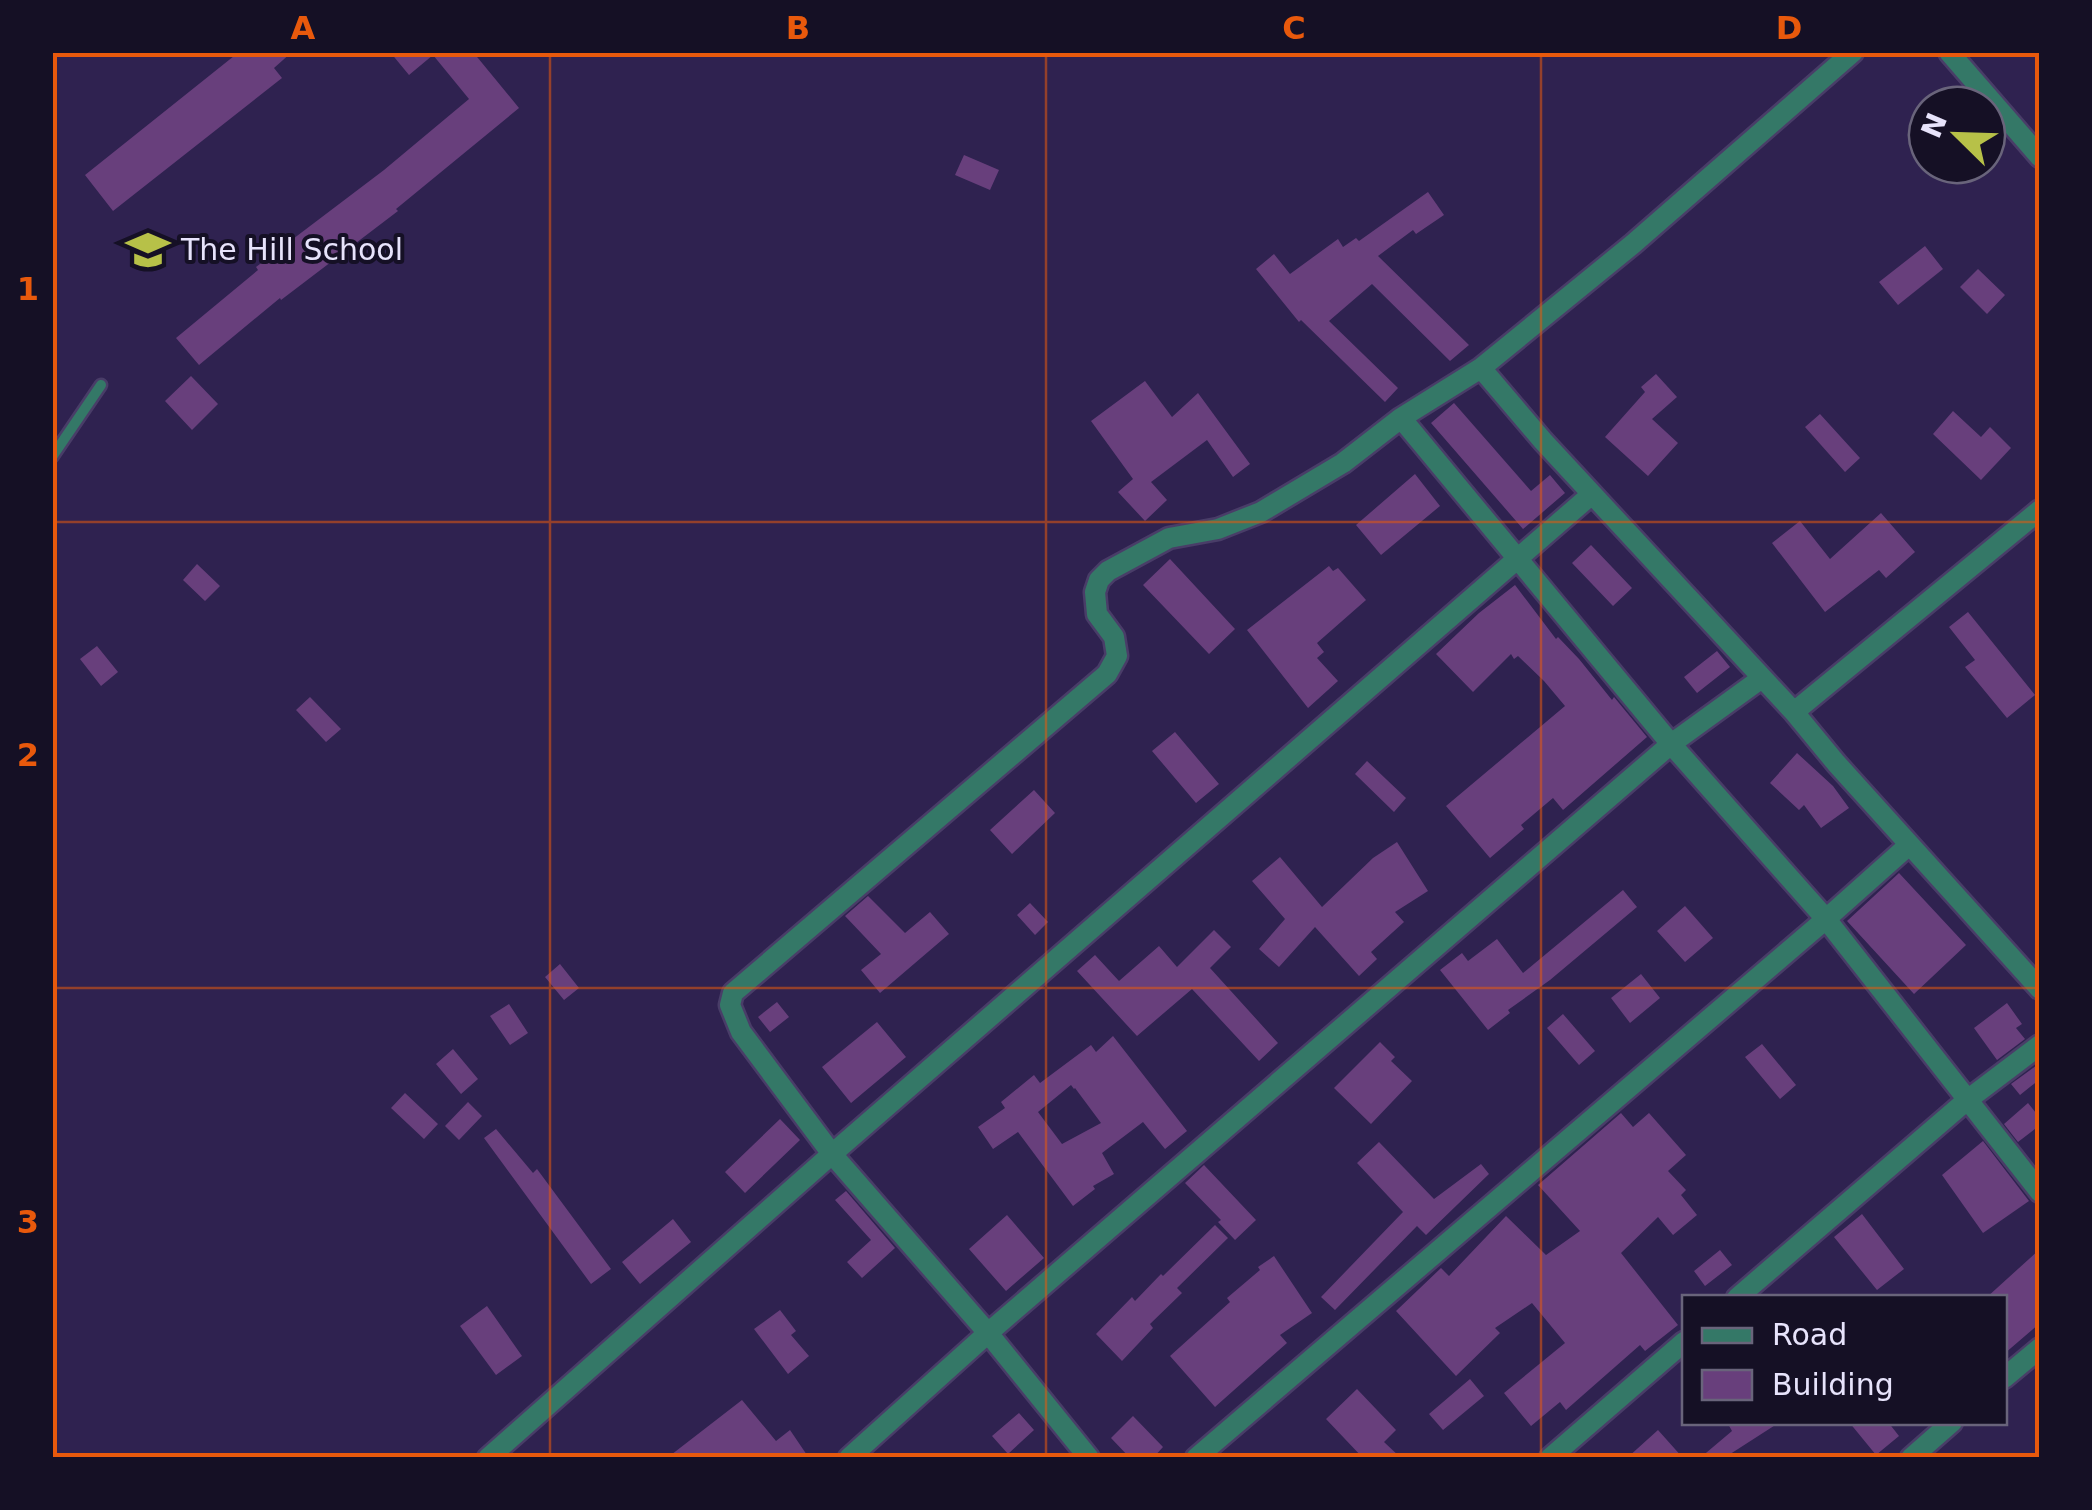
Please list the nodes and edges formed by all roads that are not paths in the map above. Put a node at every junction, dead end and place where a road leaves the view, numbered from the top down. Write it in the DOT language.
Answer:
graph roads {
  1 [pos="1853,52"];
  2 [pos="1948,52"];
  3 [pos="2040,157"];
  4 [pos="1481,368"];
  5 [pos="101,385"];
  6 [pos="1400,418"];
  7 [pos="52,456"];
  8 [pos="1592,494"];
  9 [pos="2040,510"];
  10 [pos="1517,560"];
  11 [pos="1762,678"];
  12 [pos="1794,712"];
  13 [pos="1671,744"];
  14 [pos="1909,845"];
  15 [pos="1826,919"];
  16 [pos="2040,989"];
  17 [pos="2040,1045"];
  18 [pos="1966,1101"];
  19 [pos="832,1154"];
  20 [pos="2040,1192"];
  21 [pos="1740,1295"];
  22 [pos="988,1333"];
  23 [pos="1682,1344"];
  24 [pos="2040,1348"];
  25 [pos="2007,1376"];
  26 [pos="1949,1425"];
  27 [pos="488,1458"];
  28 [pos="848,1458"];
  29 [pos="1089,1458"];
  30 [pos="1196,1458"];
  31 [pos="1550,1458"];
  32 [pos="1911,1458"];
  1 -- 4 [label="street"];
  2 -- 3 [label="street"];
  4 -- 6 [label="street"];
  4 -- 8 [label="street"];
  5 -- 7 [label="lane"];
  6 -- 10 [label="street"];
  6 -- 19 [label="street"];
  8 -- 10 [label="street"];
  8 -- 11 [label="street"];
  9 -- 12 [label="street"];
  10 -- 13 [label="street"];
  10 -- 19 [label="street"];
  11 -- 12 [label="street"];
  11 -- 13 [label="street"];
  12 -- 14 [label="street"];
  13 -- 15 [label="street"];
  13 -- 22 [label="street"];
  14 -- 15 [label="street"];
  14 -- 16 [label="street"];
  15 -- 18 [label="street"];
  15 -- 30 [label="street"];
  17 -- 18 [label="street"];
  18 -- 20 [label="street"];
  18 -- 21 [label="street"];
  19 -- 22 [label="street"];
  19 -- 27 [label="street"];
  22 -- 28 [label="street"];
  22 -- 29 [label="street"];
  23 -- 31 [label="street"];
  24 -- 25 [label="street"];
  26 -- 32 [label="street"];
}
